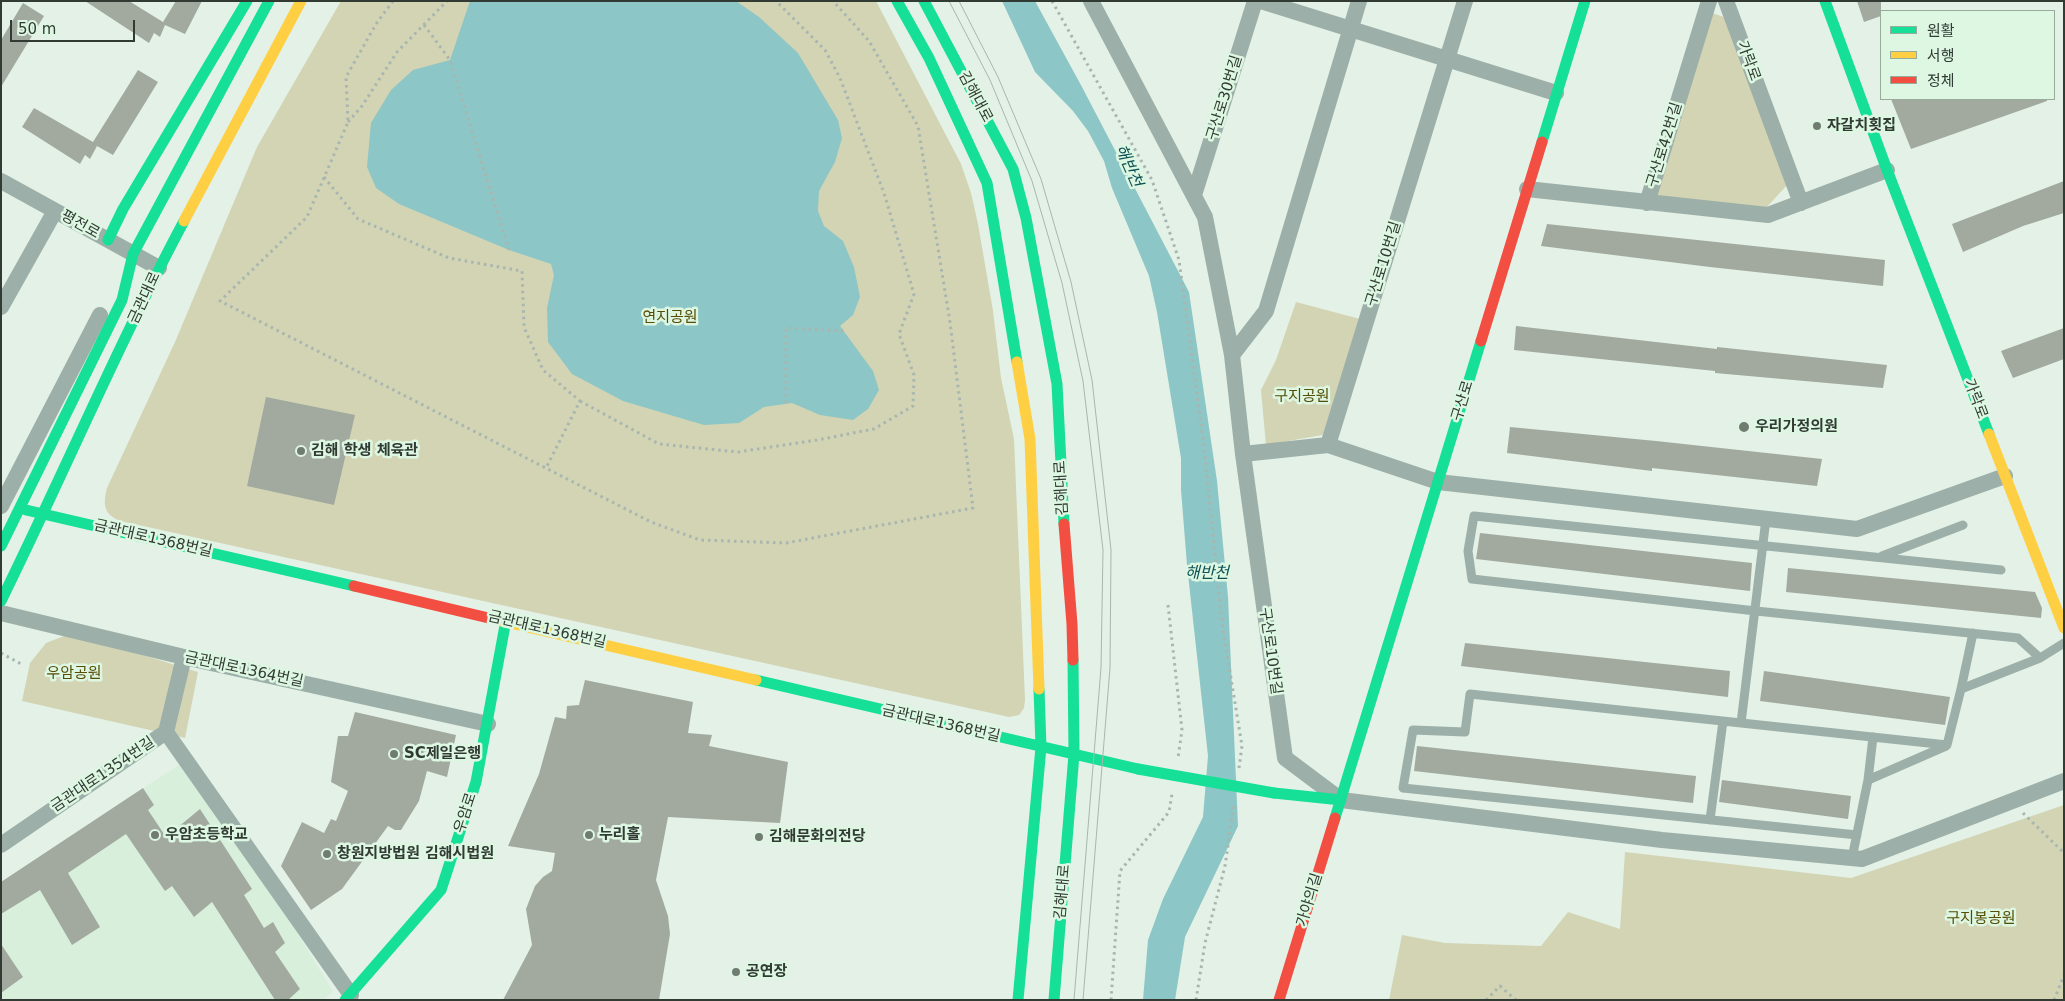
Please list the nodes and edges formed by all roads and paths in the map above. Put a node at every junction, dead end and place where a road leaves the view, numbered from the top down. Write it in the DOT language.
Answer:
graph roads {
  1 [pos="247,1"];
  2 [pos="269,1"];
  3 [pos="301,1"];
  4 [pos="393,1"];
  5 [pos="447,1"];
  6 [pos="776,1"];
  7 [pos="833,1"];
  8 [pos="898,1"];
  9 [pos="924,1"];
  10 [pos="1052,1"];
  11 [pos="1255,1"];
  12 [pos="1261,1"];
  13 [pos="1359,1"];
  14 [pos="1466,1"];
  15 [pos="1585,1"];
  16 [pos="1709,1"];
  17 [pos="1726,1"];
  18 [pos="1825,1"];
  19 [pos="1097,3"];
  20 [pos="424,25"];
  21 [pos="1351,28"];
  22 [pos="1448,59"];
  23 [pos="1556,94"];
  24 [pos="348,122"];
  25 [pos="1887,170"];
  26 [pos="324,177"];
  27 [pos="1,181"];
  28 [pos="1527,189"];
  29 [pos="1194,195"];
  30 [pos="1647,203"];
  31 [pos="1800,203"];
  32 [pos="55,211"];
  33 [pos="108,240"];
  34 [pos="509,250"];
  35 [pos="133,254"];
  36 [pos="159,268"];
  37 [pos="1,307"];
  38 [pos="844,331"];
  39 [pos="1232,355"];
  40 [pos="580,401"];
  41 [pos="786,403"];
  42 [pos="1328,445"];
  43 [pos="1243,454"];
  44 [pos="546,468"];
  45 [pos="2005,476"];
  46 [pos="1438,482"];
  47 [pos="1,506"];
  48 [pos="19,508"];
  49 [pos="44,514"];
  50 [pos="1766,519"];
  51 [pos="1963,525"];
  52 [pos="1763,545"];
  53 [pos="1,546"];
  54 [pos="1880,557"];
  55 [pos="2001,570"];
  56 [pos="1,600"];
  57 [pos="1168,605"];
  58 [pos="1756,611"];
  59 [pos="1,613"];
  60 [pos="506,620"];
  61 [pos="2064,628"];
  62 [pos="1973,633"];
  63 [pos="2064,643"];
  64 [pos="1,654"];
  65 [pos="184,657"];
  66 [pos="2040,658"];
  67 [pos="23,666"];
  68 [pos="1961,689"];
  69 [pos="1722,721"];
  70 [pos="1741,723"];
  71 [pos="488,724"];
  72 [pos="166,732"];
  73 [pos="1873,737"];
  74 [pos="1947,745"];
  75 [pos="1041,747"];
  76 [pos="1074,754"];
  77 [pos="1176,767"];
  78 [pos="1238,774"];
  79 [pos="1868,780"];
  80 [pos="2064,781"];
  81 [pos="1173,785"];
  82 [pos="1341,800"];
  83 [pos="1234,802"];
  84 [pos="2012,802"];
  85 [pos="1710,820"];
  86 [pos="1857,835"];
  87 [pos="1,845"];
  88 [pos="2064,854"];
  89 [pos="1852,858"];
  90 [pos="2064,975"];
  91 [pos="348,998"];
  92 [pos="1018,1000"];
  93 [pos="1054,1000"];
  94 [pos="1111,1000"];
  95 [pos="1196,1000"];
  96 [pos="1279,1000"];
  97 [pos="1486,1000"];
  98 [pos="1516,1000"];
  99 [pos="2054,1000"];
  1 -- 33 [label="main road"];
  2 -- 35 [label="main road, 금관대로"];
  3 -- 36 [label="main road, 금관대로"];
  4 -- 24 [label="path"];
  5 -- 20 [label="path"];
  6 -- 40 [label="path"];
  7 -- 44 [label="path"];
  8 -- 75 [label="main road, 김해대로"];
  9 -- 76 [label="main road, 김해대로"];
  10 -- 78 [label="path"];
  11 -- 29 [label="street, 구산로30번길"];
  12 -- 21 [label="street"];
  13 -- 21 [label="street"];
  14 -- 22 [label="street, 구산로10번길"];
  15 -- 23 [label="main road, 구산로"];
  16 -- 30 [label="street, 구산로42번길"];
  17 -- 31 [label="street, 가락로"];
  18 -- 25 [label="main road, 가락로"];
  19 -- 29 [label="street, 구산로10번길"];
  20 -- 24 [label="path"];
  20 -- 34 [label="path"];
  21 -- 22 [label="street"];
  21 -- 39 [label="street"];
  22 -- 23 [label="street"];
  22 -- 42 [label="street, 구산로10번길"];
  23 -- 28 [label="main road, 구산로"];
  24 -- 26 [label="path"];
  25 -- 31 [label="street"];
  25 -- 45 [label="main road, 가락로"];
  26 -- 40 [label="path"];
  26 -- 44 [label="path"];
  27 -- 32 [label="street, 평전로"];
  28 -- 30 [label="street, 구산로42번길"];
  28 -- 46 [label="main road, 구산로"];
  29 -- 39 [label="street, 구산로10번길"];
  30 -- 31 [label="street"];
  32 -- 33 [label="street, 평전로"];
  32 -- 37 [label="street"];
  33 -- 35 [label="street, 평전로"];
  35 -- 36 [label="street, 평전로"];
  35 -- 47 [label="street"];
  35 -- 48 [label="main road, 금관대로"];
  36 -- 49 [label="main road, 금관대로"];
  38 -- 41 [label="path"];
  39 -- 43 [label="street, 구산로10번길"];
  40 -- 44 [label="path"];
  42 -- 43 [label="street"];
  42 -- 46 [label="street"];
  43 -- 82 [label="street, 구산로10번길"];
  45 -- 50 [label="street"];
  45 -- 61 [label="main road, 가락로"];
  46 -- 50 [label="street"];
  46 -- 82 [label="main road, 구산로"];
  48 -- 49 [label="main road, 금관대로1368번길"];
  48 -- 53 [label="main road, 금관대로"];
  49 -- 56 [label="main road, 금관대로"];
  49 -- 60 [label="main road, 금관대로1368번길"];
  50 -- 52 [label="lane"];
  51 -- 54 [label="lane"];
  52 -- 54 [label="lane"];
  52 -- 58 [label="lane"];
  52 -- 58 [label="lane"];
  54 -- 55 [label="lane"];
  57 -- 77 [label="path"];
  58 -- 62 [label="lane"];
  58 -- 70 [label="lane"];
  59 -- 65 [label="street, 금관대로1364번길"];
  60 -- 71 [label="main road, 우암로"];
  60 -- 75 [label="main road, 금관대로1368번길"];
  62 -- 66 [label="lane"];
  62 -- 68 [label="lane"];
  63 -- 66 [label="lane"];
  64 -- 67 [label="path"];
  65 -- 71 [label="street, 금관대로1364번길"];
  65 -- 72 [label="street, 금관대로1354번길"];
  66 -- 68 [label="lane"];
  68 -- 74 [label="lane"];
  69 -- 70 [label="lane"];
  69 -- 85 [label="lane"];
  69 -- 85 [label="lane"];
  70 -- 73 [label="lane"];
  71 -- 91 [label="main road, 우암로"];
  72 -- 87 [label="street, 금관대로1354번길"];
  72 -- 91 [label="street"];
  73 -- 74 [label="lane"];
  73 -- 79 [label="lane"];
  74 -- 79 [label="lane"];
  75 -- 76 [label="main road, 금관대로1368번길"];
  75 -- 92 [label="main road, 김해대로"];
  76 -- 82 [label="main road, 금관대로1368번길, bridge"];
  76 -- 93 [label="main road, 김해대로"];
  79 -- 86 [label="lane"];
  80 -- 84 [label="street"];
  81 -- 94 [label="path"];
  82 -- 89 [label="street"];
  82 -- 96 [label="main road, 가야의길"];
  83 -- 95 [label="path"];
  84 -- 88 [label="path"];
  84 -- 89 [label="street"];
  85 -- 86 [label="lane"];
  86 -- 89 [label="lane"];
  90 -- 99 [label="path"];
  97 -- 98 [label="path"];
}
